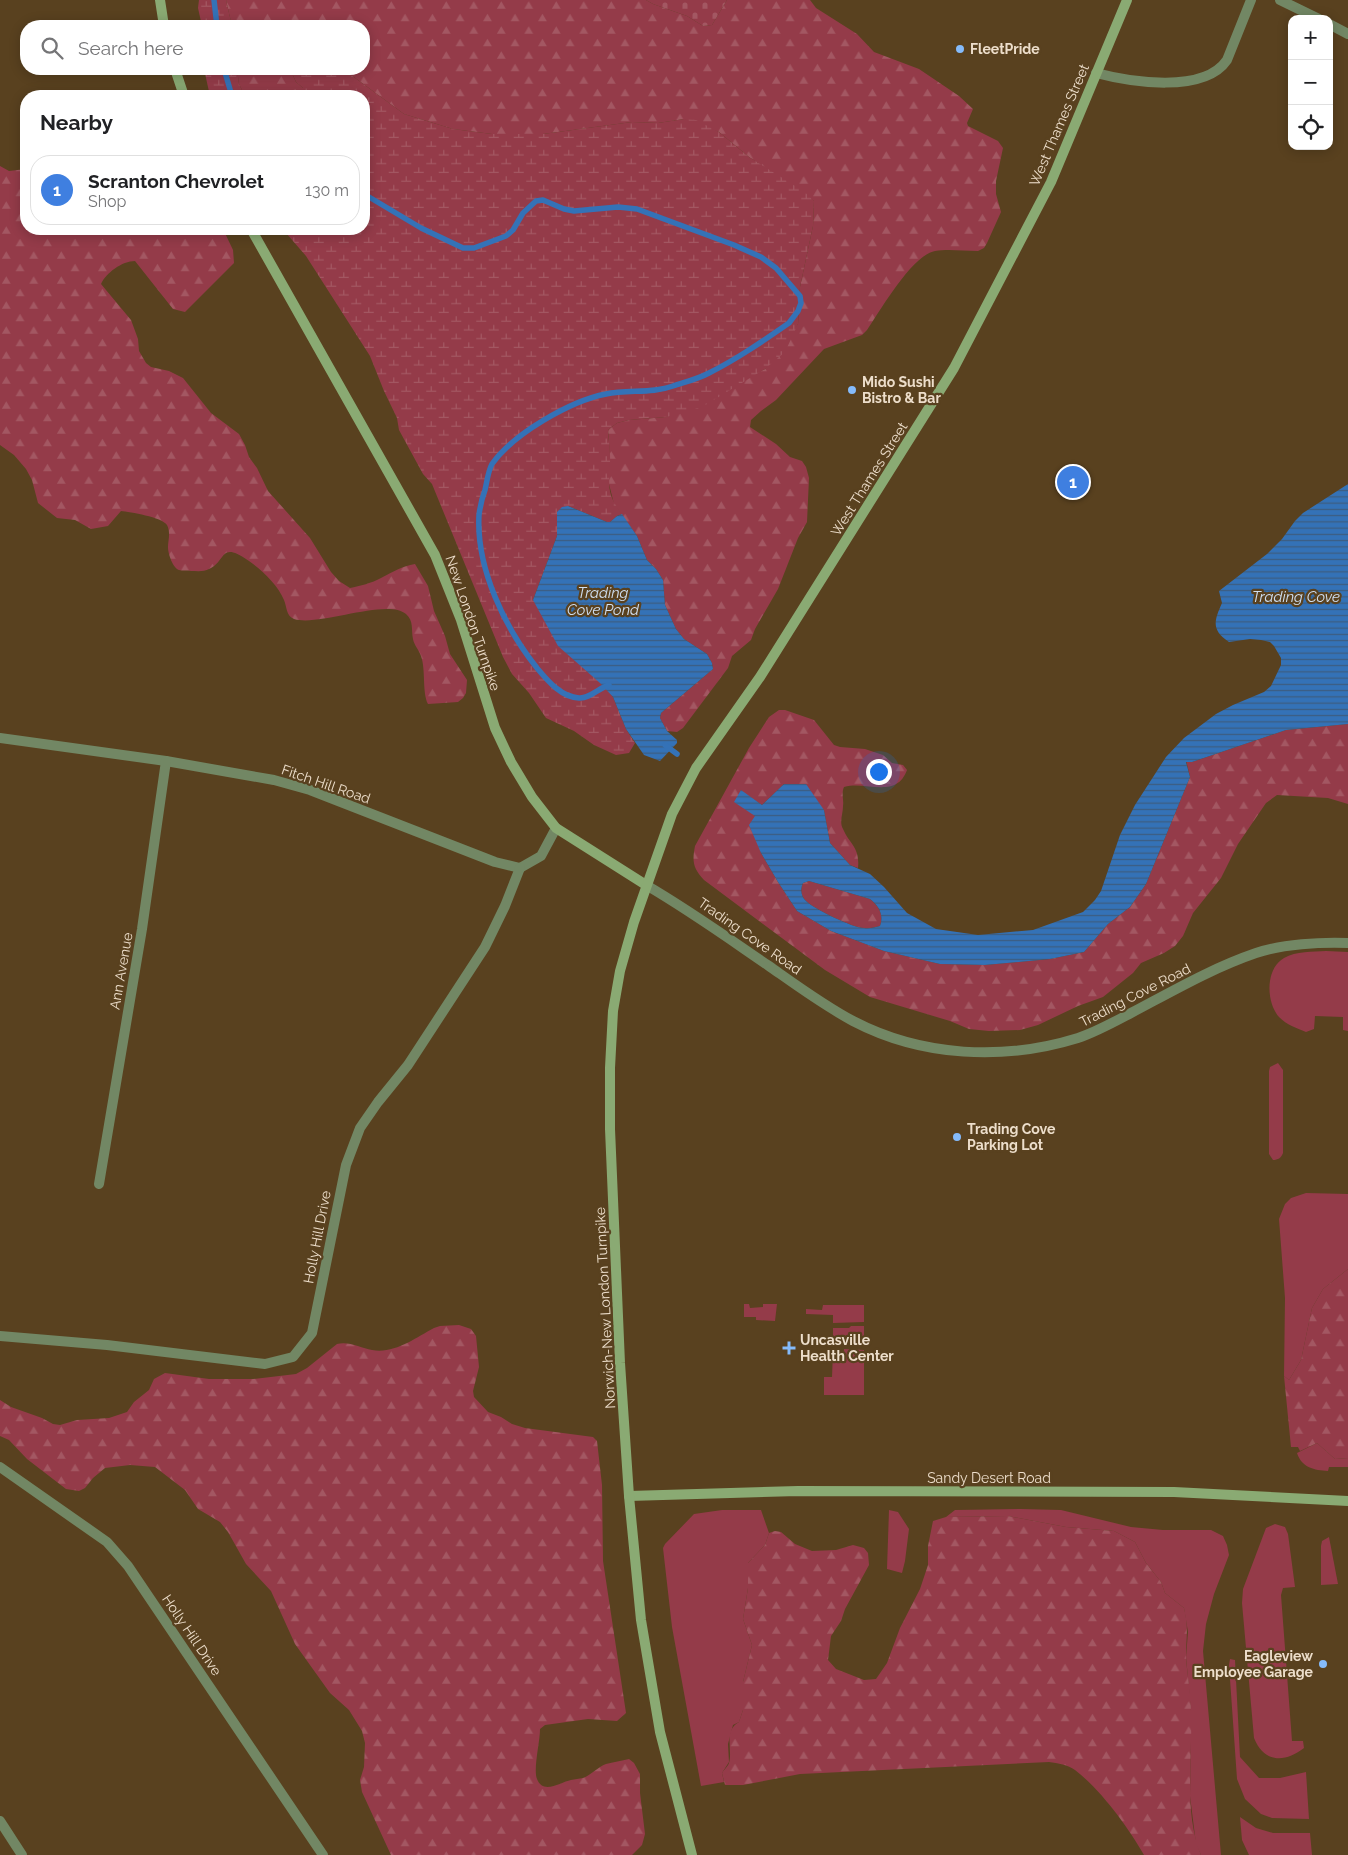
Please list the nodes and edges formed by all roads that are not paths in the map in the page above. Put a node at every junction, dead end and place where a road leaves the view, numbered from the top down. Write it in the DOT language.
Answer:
graph roads {
  1 [pos="160,0"];
  2 [pos="1127,0"];
  3 [pos="1251,0"];
  4 [pos="1280,0"];
  5 [pos="1311,15"];
  6 [pos="163,20"];
  7 [pos="1333,26"];
  8 [pos="1348,34"];
  9 [pos="1096,74"];
  10 [pos="177,75"];
  11 [pos="182,90"];
  12 [pos="254,235"];
  13 [pos="0,738"];
  14 [pos="166,761"];
  15 [pos="696,768"];
  16 [pos="556,828"];
  17 [pos="520,868"];
  18 [pos="646,886"];
  19 [pos="1348,943"];
  20 [pos="99,1184"];
  21 [pos="0,1336"];
  22 [pos="0,1467"];
  23 [pos="630,1496"];
  24 [pos="1348,1501"];
  25 [pos="0,1821"];
  26 [pos="22,1855"];
  27 [pos="323,1855"];
  28 [pos="692,1855"];
  1 -- 6 [label="main road"];
  2 -- 9 [label="main road, West Thames Street"];
  3 -- 9 [label="street"];
  4 -- 5 [label="street"];
  7 -- 8 [label="street"];
  9 -- 15 [label="main road, West Thames Street"];
  10 -- 11 [label="main road"];
  12 -- 16 [label="main road, New London Turnpike"];
  13 -- 14 [label="street, Fitch Hill Road"];
  14 -- 17 [label="street, Fitch Hill Road"];
  14 -- 20 [label="street, Ann Avenue"];
  15 -- 18 [label="main road, Norwich-New London Turnpike"];
  16 -- 17 [label="street"];
  16 -- 18 [label="main road, New London Turnpike"];
  17 -- 21 [label="street, Holly Hill Drive"];
  18 -- 19 [label="street, Trading Cove Road"];
  18 -- 23 [label="main road, Norwich-New London Turnpike"];
  22 -- 27 [label="street, Holly Hill Drive"];
  23 -- 24 [label="main road, Sandy Desert Road"];
  23 -- 28 [label="main road, Norwich-New London Turnpike"];
  25 -- 26 [label="street"];
}
